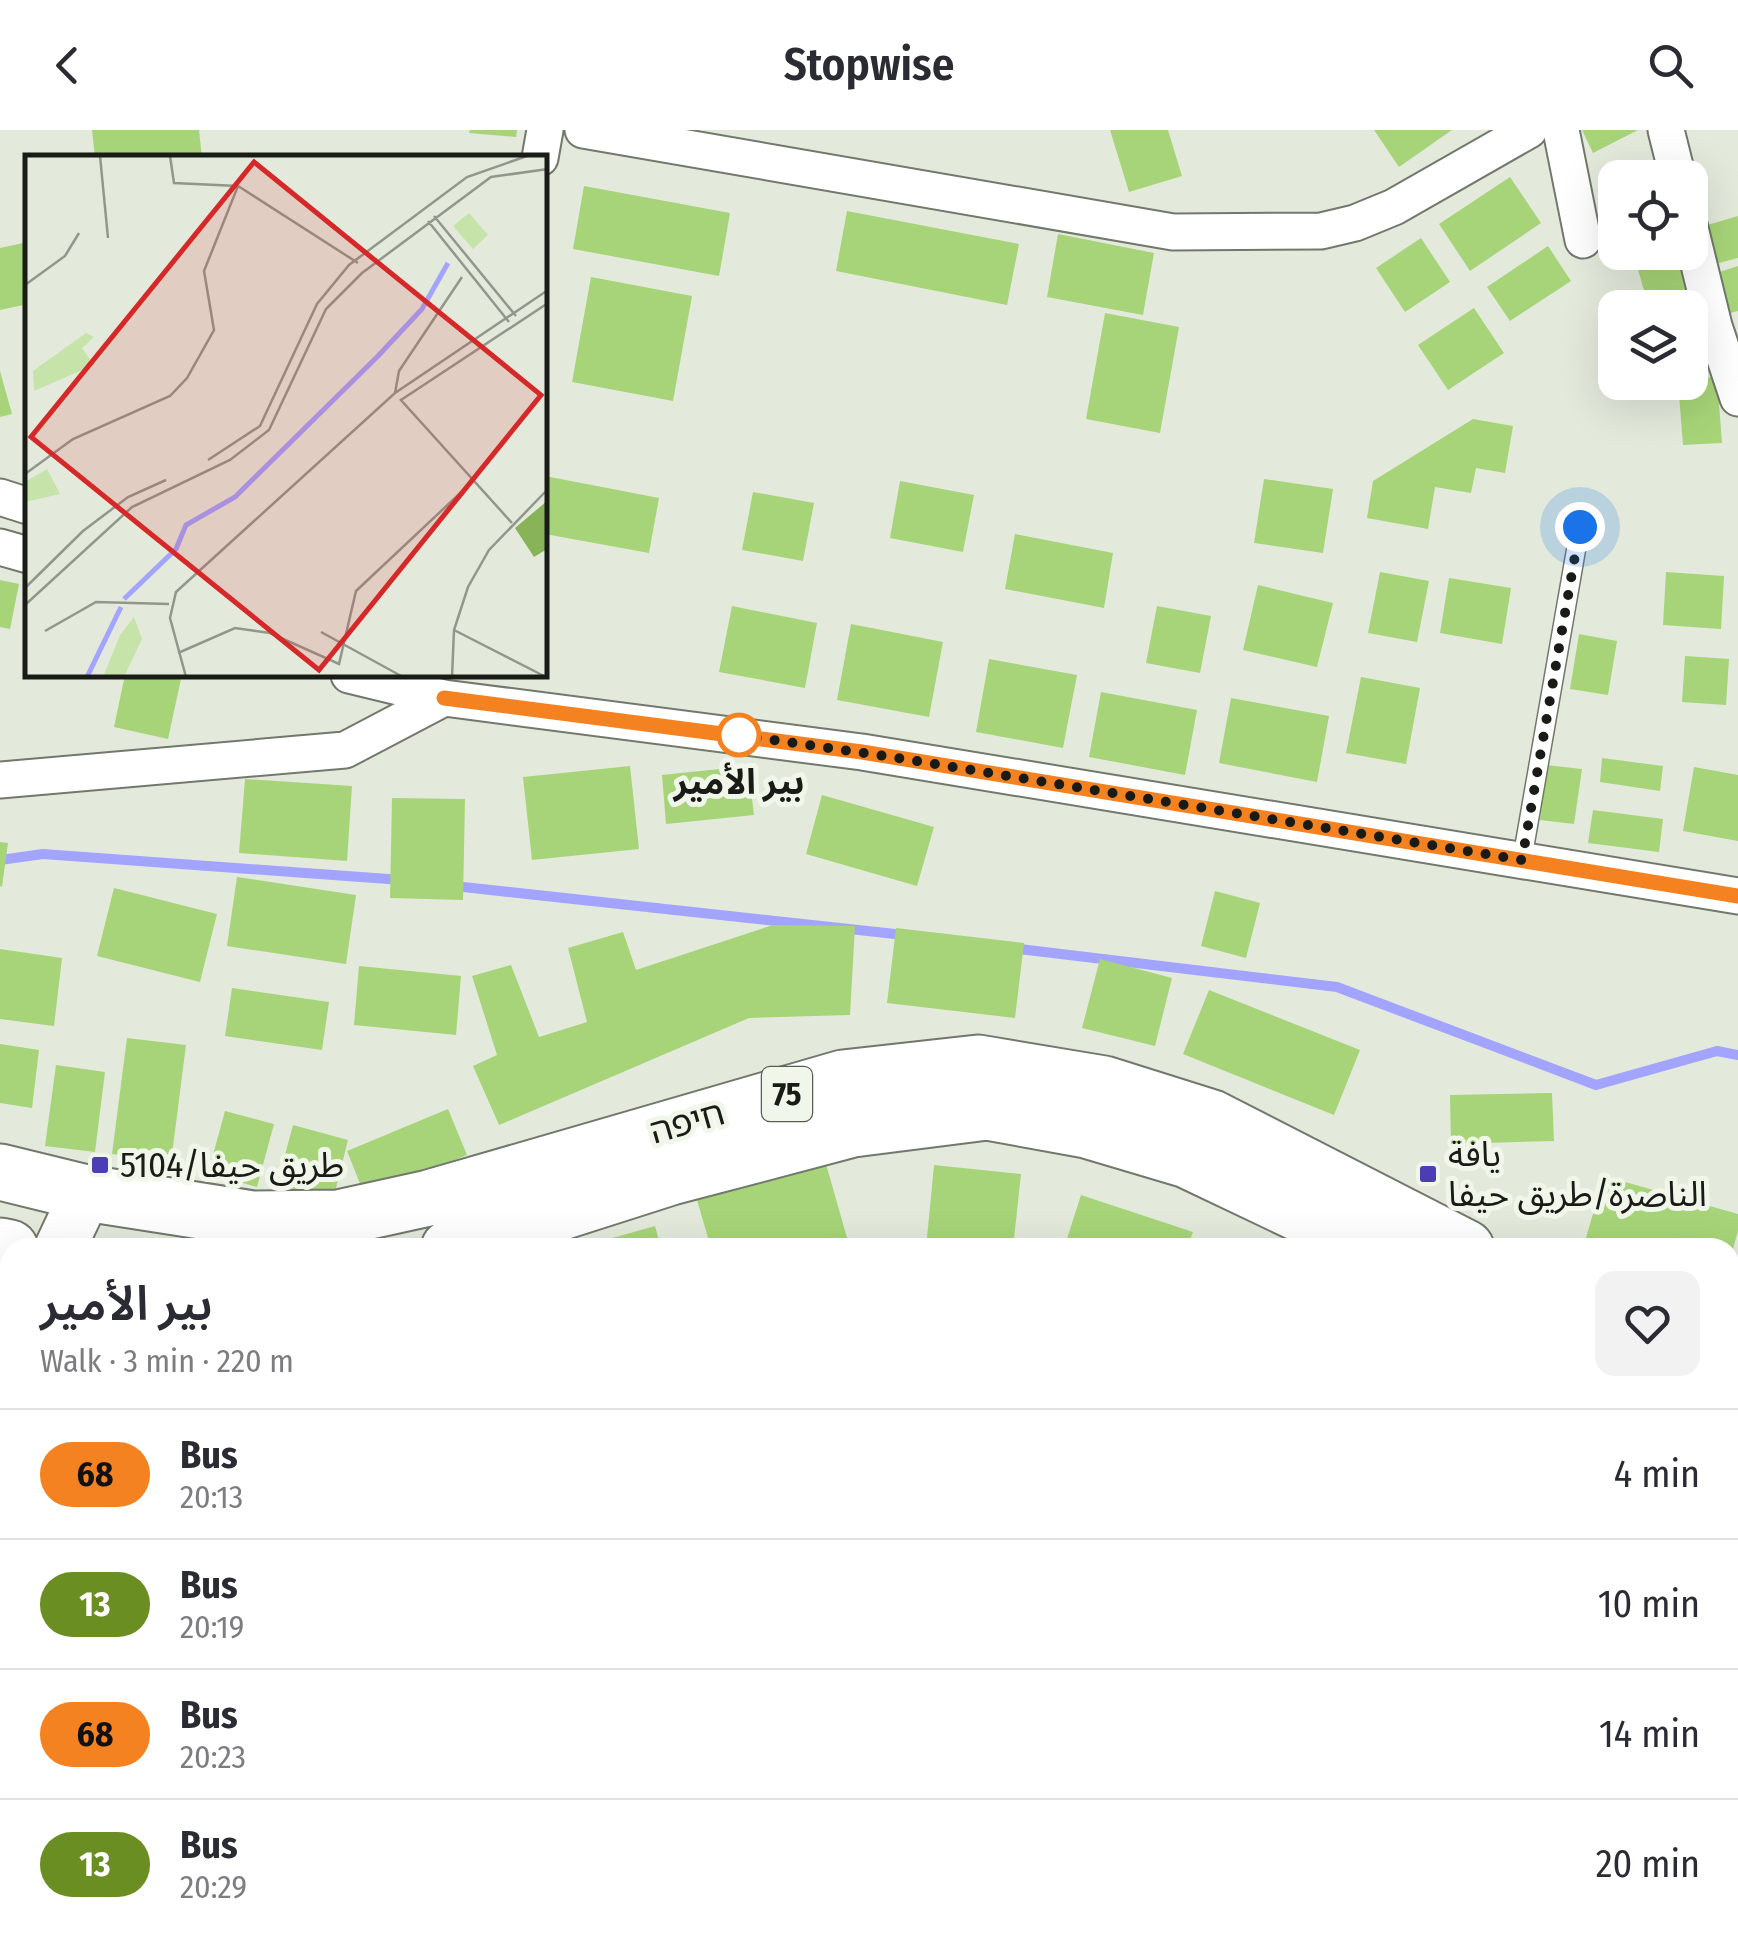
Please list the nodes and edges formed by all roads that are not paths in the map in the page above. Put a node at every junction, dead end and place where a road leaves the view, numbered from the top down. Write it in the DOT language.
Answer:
graph roads {
  1 [pos="545,130"];
  2 [pos="584,130"];
  3 [pos="1529,130"];
  4 [pos="1561,130"];
  5 [pos="1666,130"];
  6 [pos="541,155"];
  7 [pos="1674,160"];
  8 [pos="1583,240"];
  9 [pos="1700,270"];
  10 [pos="1738,398"];
  11 [pos="0,497"];
  12 [pos="25,505"];
  13 [pos="1580,527"];
  14 [pos="0,546"];
  15 [pos="25,554"];
  16 [pos="373,678"];
  17 [pos="446,687"];
  18 [pos="0,780"];
  19 [pos="1522,860"];
  20 [pos="1738,896"];
  21 [pos="0,1172"];
  22 [pos="86,1193"];
  23 [pos="65,1238"];
  24 [pos="92,1238"];
  25 [pos="480,1238"];
  26 [pos="1351,1238"];
  27 [pos="1446,1238"];
  1 -- 6 [label="street"];
  2 -- 3 [label="street"];
  4 -- 8 [label="street"];
  5 -- 7 [label="street"];
  9 -- 10 [label="street"];
  11 -- 12 [label="street"];
  13 -- 19 [label="lane"];
  14 -- 15 [label="street"];
  16 -- 17 [label="street"];
  17 -- 18 [label="street"];
  17 -- 19 [label="street"];
  19 -- 20 [label="street"];
  21 -- 22 [label="highway, חיפה / 75"];
  22 -- 23 [label="street"];
  22 -- 24 [label="street"];
  22 -- 27 [label="highway, חיפה / 75"];
  25 -- 26 [label="highway, חיפה / 75"];
}
